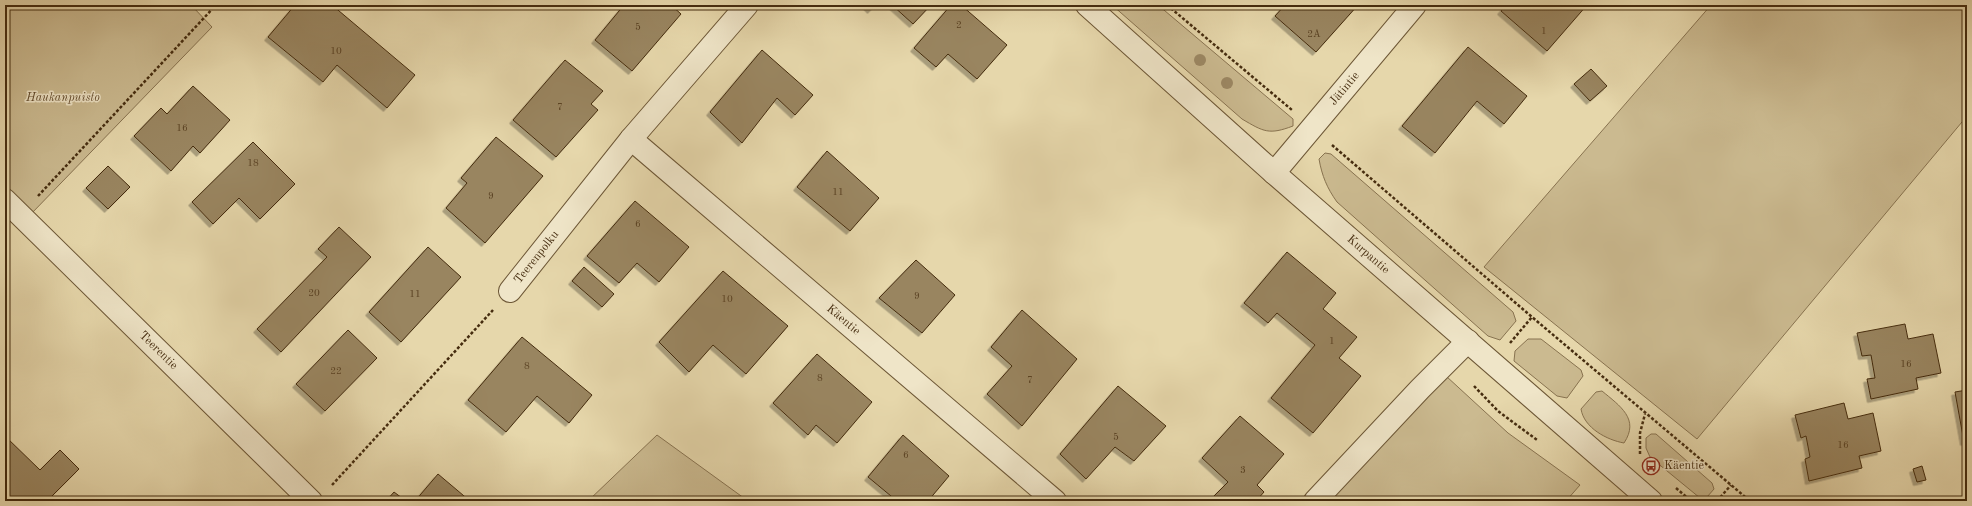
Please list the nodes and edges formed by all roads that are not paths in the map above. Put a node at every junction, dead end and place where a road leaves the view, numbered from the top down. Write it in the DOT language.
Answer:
graph roads {
  1 [pos="747,5"];
  2 [pos="1087,5"];
  3 [pos="1415,5"];
  4 [pos="631,139"];
  5 [pos="1274,173"];
  6 [pos="13,208"];
  7 [pos="510,290"];
  8 [pos="1468,341"];
  9 [pos="319,496"];
  10 [pos="1055,501"];
  11 [pos="1315,501"];
  12 [pos="1651,501"];
  1 -- 4 [label="street, Teerenpolku"];
  2 -- 5 [label="street, Kurpantie"];
  3 -- 5 [label="street, Jätintie"];
  4 -- 7 [label="street, Teerenpolku"];
  4 -- 10 [label="street, Käentie"];
  5 -- 8 [label="street, Kurpantie"];
  6 -- 9 [label="street, Teerentie"];
  8 -- 11 [label="street"];
  8 -- 12 [label="street, Kurpantie"];
}
